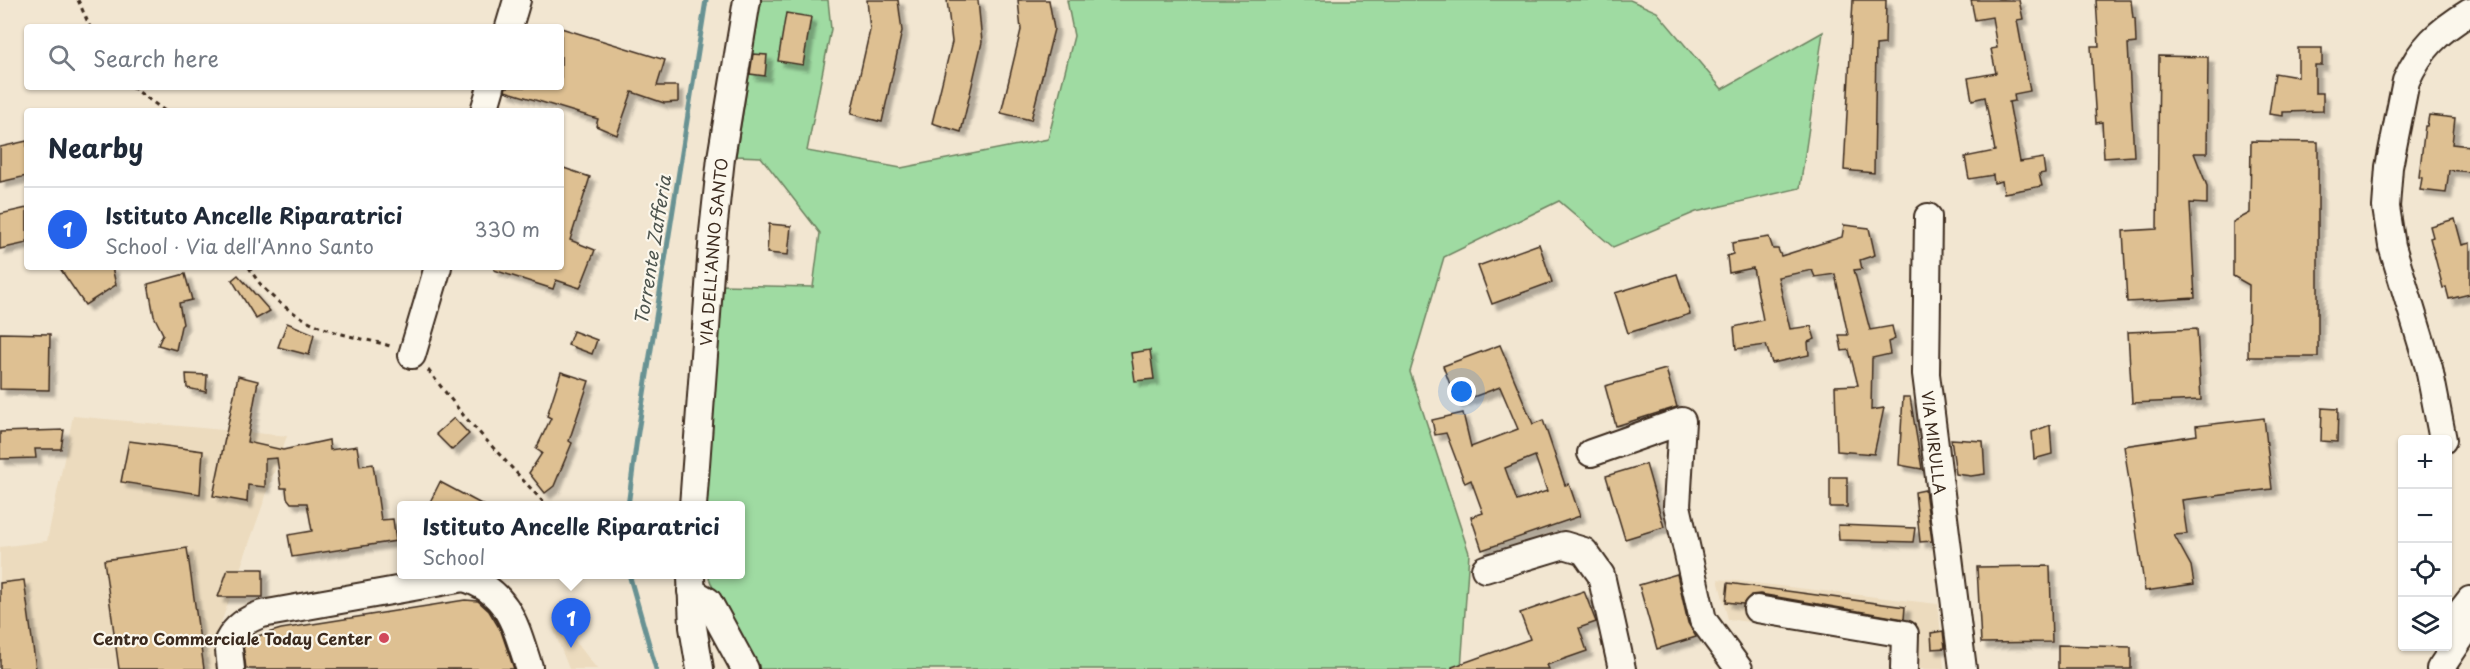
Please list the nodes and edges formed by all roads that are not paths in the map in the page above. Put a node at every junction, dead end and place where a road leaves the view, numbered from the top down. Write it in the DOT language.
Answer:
graph roads {
  1 [pos="517,0"];
  2 [pos="747,0"];
  3 [pos="2470,12"];
  4 [pos="510,24"];
  5 [pos="490,90"];
  6 [pos="485,108"];
  7 [pos="1928,217"];
  8 [pos="437,270"];
  9 [pos="412,355"];
  10 [pos="2442,435"];
  11 [pos="1591,453"];
  12 [pos="693,501"];
  13 [pos="1485,570"];
  14 [pos="459,579"];
  15 [pos="467,579"];
  16 [pos="691,583"];
  17 [pos="2470,600"];
  18 [pos="1757,609"];
  19 [pos="2452,623"];
  20 [pos="2470,624"];
  21 [pos="2440,651"];
  22 [pos="529,667"];
  23 [pos="231,669"];
  24 [pos="700,669"];
  25 [pos="745,669"];
  26 [pos="1622,669"];
  27 [pos="1739,669"];
  28 [pos="1904,669"];
  29 [pos="1963,669"];
  30 [pos="2439,669"];
  1 -- 4 [label="street"];
  2 -- 12 [label="street, VIA DELL'ANNO SANTO"];
  3 -- 10 [label="street"];
  5 -- 6 [label="street"];
  7 -- 29 [label="street, VIA MIRULLA"];
  8 -- 9 [label="street"];
  11 -- 27 [label="street"];
  13 -- 26 [label="street"];
  14 -- 23 [label="street"];
  15 -- 22 [label="street"];
  16 -- 24 [label="street"];
  16 -- 25 [label="street"];
  17 -- 19 [label="street"];
  18 -- 28 [label="street"];
  20 -- 30 [label="street"];
  21 -- 30 [label="street"];
}
